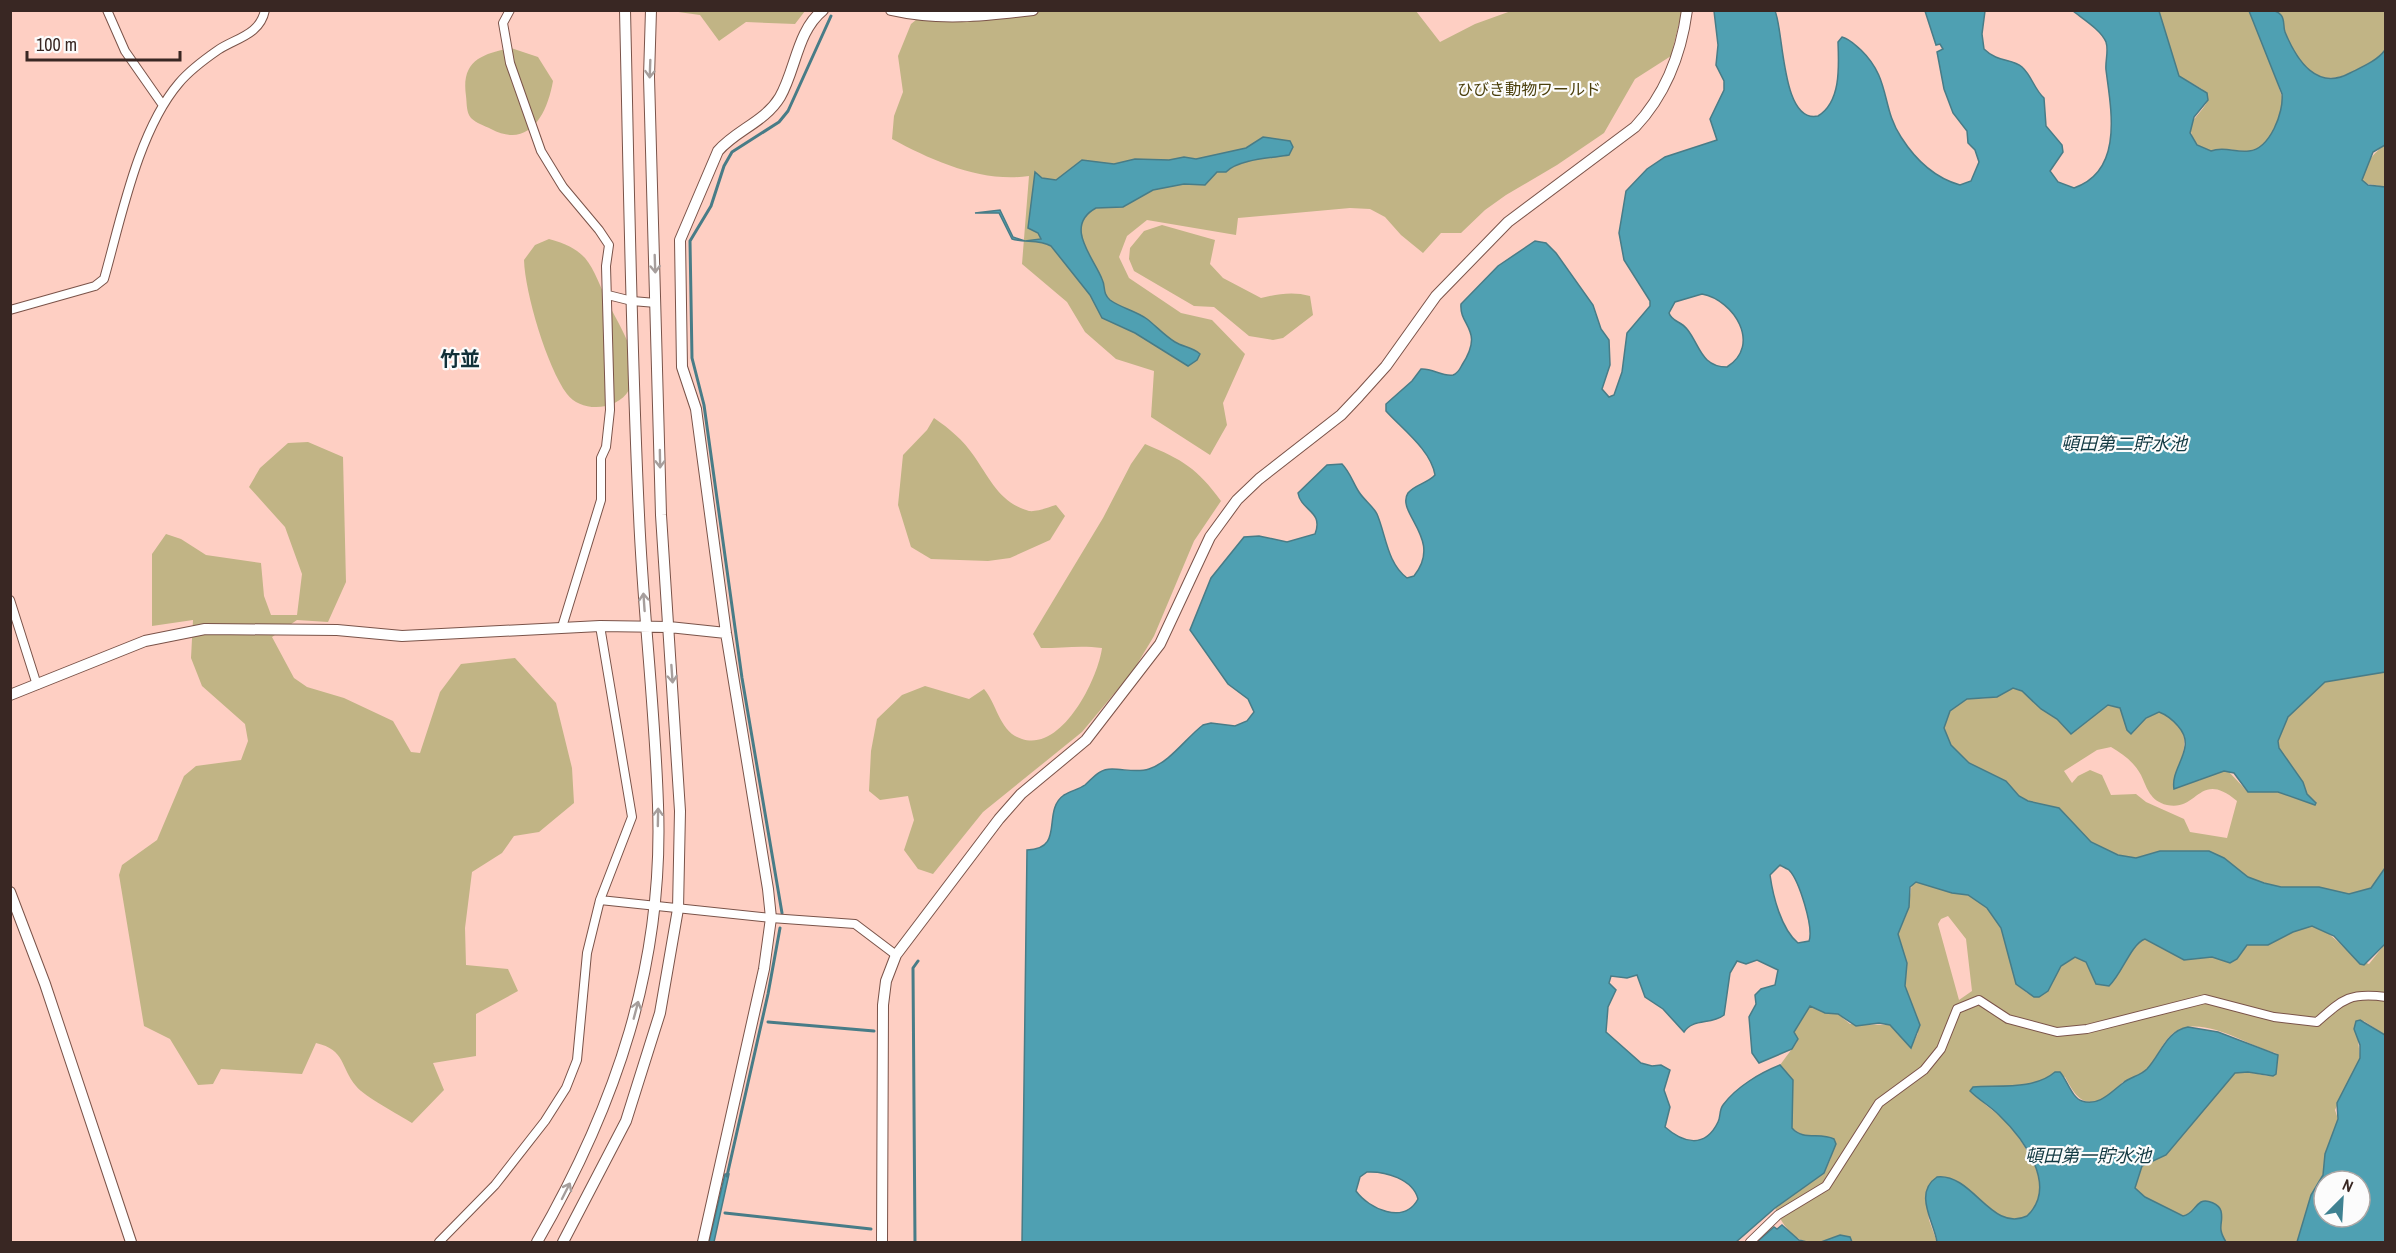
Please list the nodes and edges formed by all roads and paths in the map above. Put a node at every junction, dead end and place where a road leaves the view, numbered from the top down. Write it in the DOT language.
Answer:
graph roads {
  1 [pos="107,10"];
  2 [pos="265,10"];
  3 [pos="510,10"];
  4 [pos="625,10"];
  5 [pos="651,10"];
  6 [pos="823,10"];
  7 [pos="891,10"];
  8 [pos="1033,10"];
  9 [pos="1687,10"];
  10 [pos="162,104"];
  11 [pos="608,295"];
  12 [pos="632,302"];
  13 [pos="656,303"];
  14 [pos="10,310"];
  15 [pos="10,600"];
  16 [pos="600,626"];
  17 [pos="562,627"];
  18 [pos="646,627"];
  19 [pos="669,627"];
  20 [pos="726,633"];
  21 [pos="37,685"];
  22 [pos="10,695"];
  23 [pos="10,892"];
  24 [pos="600,900"];
  25 [pos="655,906"];
  26 [pos="678,909"];
  27 [pos="771,918"];
  28 [pos="896,955"];
  29 [pos="2385,997"];
  30 [pos="131,1242"];
  31 [pos="439,1242"];
  32 [pos="537,1242"];
  33 [pos="563,1242"];
  34 [pos="703,1242"];
  35 [pos="882,1242"];
  36 [pos="1750,1242"];
  1 -- 10 [label="street"];
  2 -- 10 [label="street"];
  3 -- 11 [label="street"];
  4 -- 12 [label="street"];
  5 -- 13 [label="street, one-way"];
  6 -- 20 [label="street"];
  7 -- 8 [label="street"];
  9 -- 28 [label="street"];
  10 -- 14 [label="street"];
  11 -- 12 [label="street"];
  11 -- 17 [label="street"];
  12 -- 13 [label="street"];
  18 -- 12 [label="street, one-way"];
  13 -- 19 [label="street, one-way"];
  15 -- 21 [label="street"];
  16 -- 17 [label="street"];
  16 -- 18 [label="street"];
  16 -- 24 [label="street"];
  17 -- 21 [label="street"];
  18 -- 19 [label="street"];
  25 -- 18 [label="street, one-way"];
  19 -- 20 [label="street"];
  19 -- 26 [label="street, one-way"];
  20 -- 27 [label="street"];
  21 -- 22 [label="street"];
  23 -- 30 [label="street"];
  24 -- 25 [label="street"];
  24 -- 31 [label="street"];
  25 -- 26 [label="street"];
  32 -- 25 [label="street, one-way"];
  26 -- 27 [label="street"];
  26 -- 33 [label="street"];
  27 -- 28 [label="street"];
  27 -- 34 [label="street"];
  28 -- 35 [label="street"];
  29 -- 36 [label="street"];
}
